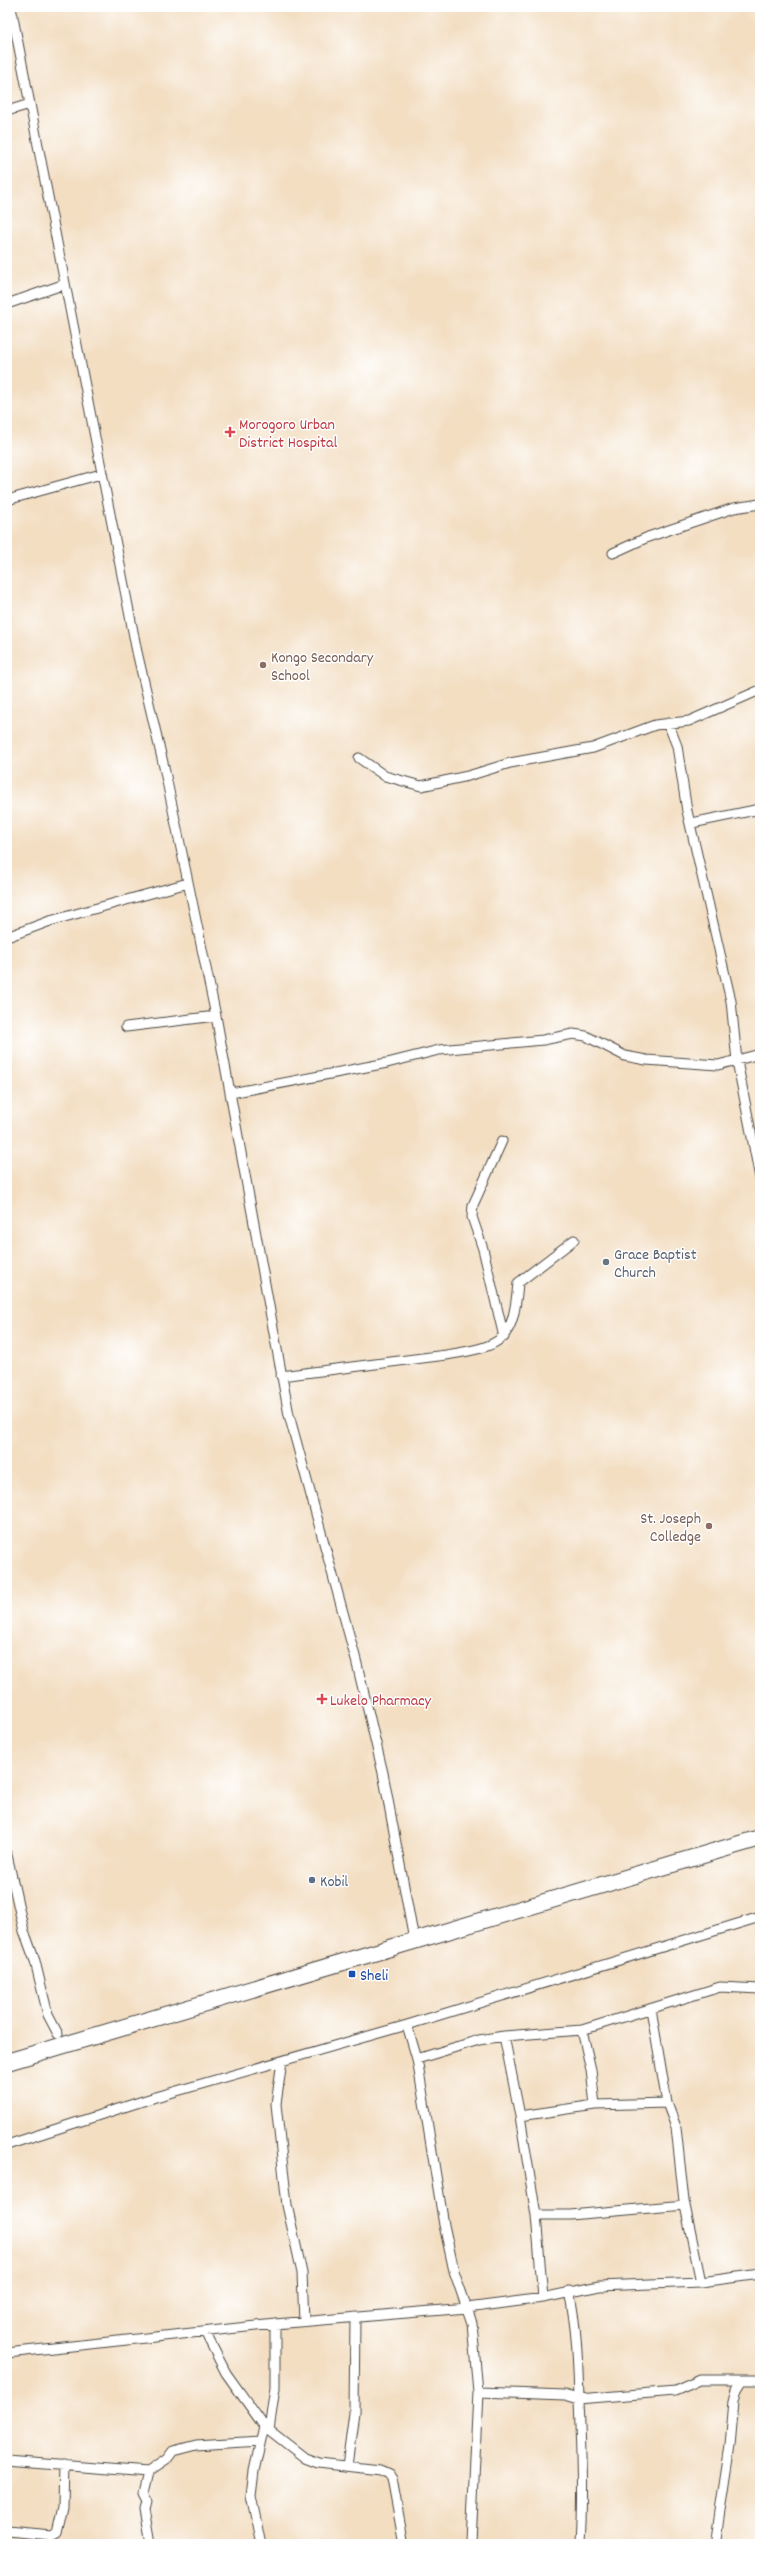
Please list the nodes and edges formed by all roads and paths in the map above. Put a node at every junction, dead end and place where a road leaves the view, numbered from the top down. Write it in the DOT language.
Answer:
graph roads {
  1 [pos="11,7"];
  2 [pos="30,104"];
  3 [pos="7,111"];
  4 [pos="65,284"];
  5 [pos="7,304"];
  6 [pos="101,474"];
  7 [pos="7,500"];
  8 [pos="760,504"];
  9 [pos="613,553"];
  10 [pos="760,690"];
  11 [pos="668,723"];
  12 [pos="359,758"];
  13 [pos="760,809"];
  14 [pos="692,823"];
  15 [pos="188,883"];
  16 [pos="7,937"];
  17 [pos="216,1016"];
  18 [pos="126,1027"];
  19 [pos="760,1054"];
  20 [pos="738,1061"];
  21 [pos="231,1094"];
  22 [pos="502,1141"];
  23 [pos="760,1178"];
  24 [pos="574,1240"];
  25 [pos="504,1337"];
  26 [pos="281,1376"];
  27 [pos="760,1838"];
  28 [pos="7,1855"];
  29 [pos="760,1917"];
  30 [pos="414,1940"];
  31 [pos="760,1989"];
  32 [pos="651,2009"];
  33 [pos="407,2025"];
  34 [pos="582,2030"];
  35 [pos="58,2034"];
  36 [pos="504,2036"];
  37 [pos="417,2059"];
  38 [pos="282,2061"];
  39 [pos="7,2062"];
  40 [pos="667,2103"];
  41 [pos="595,2105"];
  42 [pos="520,2116"];
  43 [pos="7,2145"];
  44 [pos="685,2205"];
  45 [pos="536,2215"];
  46 [pos="760,2274"];
  47 [pos="701,2282"];
  48 [pos="569,2291"];
  49 [pos="543,2298"];
  50 [pos="467,2308"];
  51 [pos="356,2317"];
  52 [pos="304,2321"];
  53 [pos="275,2324"];
  54 [pos="205,2332"];
  55 [pos="7,2353"];
  56 [pos="760,2380"];
  57 [pos="742,2381"];
  58 [pos="478,2392"];
  59 [pos="579,2399"];
  60 [pos="266,2428"];
  61 [pos="260,2441"];
  62 [pos="7,2461"];
  63 [pos="64,2466"];
  64 [pos="347,2466"];
  65 [pos="148,2472"];
  66 [pos="7,2531"];
  67 [pos="151,2544"];
  68 [pos="261,2544"];
  69 [pos="404,2544"];
  70 [pos="471,2544"];
  71 [pos="580,2544"];
  72 [pos="715,2544"];
  1 -- 2 [label="street"];
  2 -- 3 [label="street"];
  2 -- 4 [label="street"];
  4 -- 5 [label="street"];
  4 -- 6 [label="street"];
  6 -- 7 [label="street"];
  6 -- 15 [label="street"];
  8 -- 9 [label="street"];
  10 -- 11 [label="street"];
  11 -- 12 [label="street"];
  11 -- 14 [label="street"];
  13 -- 14 [label="street"];
  14 -- 20 [label="street"];
  15 -- 16 [label="street"];
  15 -- 17 [label="street"];
  17 -- 18 [label="street"];
  17 -- 21 [label="street"];
  19 -- 20 [label="street"];
  20 -- 21 [label="street"];
  20 -- 23 [label="street"];
  21 -- 26 [label="street"];
  22 -- 25 [label="street"];
  24 -- 25 [label="street"];
  25 -- 26 [label="street"];
  26 -- 30 [label="street"];
  27 -- 30 [label="highway"];
  28 -- 35 [label="street"];
  29 -- 33 [label="street"];
  30 -- 39 [label="highway"];
  31 -- 32 [label="street"];
  32 -- 34 [label="street"];
  32 -- 40 [label="street"];
  33 -- 37 [label="street"];
  33 -- 38 [label="street"];
  34 -- 36 [label="street"];
  34 -- 41 [label="street"];
  36 -- 37 [label="street"];
  36 -- 42 [label="street"];
  37 -- 50 [label="street"];
  38 -- 43 [label="street"];
  38 -- 52 [label="street"];
  40 -- 41 [label="street"];
  40 -- 44 [label="street"];
  41 -- 42 [label="street"];
  42 -- 45 [label="street"];
  44 -- 45 [label="street"];
  44 -- 47 [label="street"];
  45 -- 49 [label="street"];
  46 -- 47 [label="street"];
  47 -- 48 [label="street"];
  48 -- 49 [label="street"];
  48 -- 59 [label="street"];
  49 -- 50 [label="street"];
  50 -- 51 [label="street"];
  50 -- 58 [label="street"];
  51 -- 52 [label="street"];
  51 -- 64 [label="street"];
  52 -- 53 [label="street"];
  53 -- 54 [label="street"];
  53 -- 60 [label="street"];
  54 -- 55 [label="street"];
  54 -- 60 [label="street"];
  56 -- 57 [label="street"];
  57 -- 59 [label="street"];
  57 -- 72 [label="street"];
  58 -- 59 [label="street"];
  58 -- 70 [label="street"];
  59 -- 71 [label="street"];
  60 -- 61 [label="street"];
  60 -- 64 [label="street"];
  61 -- 65 [label="street"];
  61 -- 68 [label="street"];
  62 -- 63 [label="street"];
  63 -- 65 [label="street"];
  63 -- 66 [label="street"];
  64 -- 69 [label="street"];
  65 -- 67 [label="street"];
}
